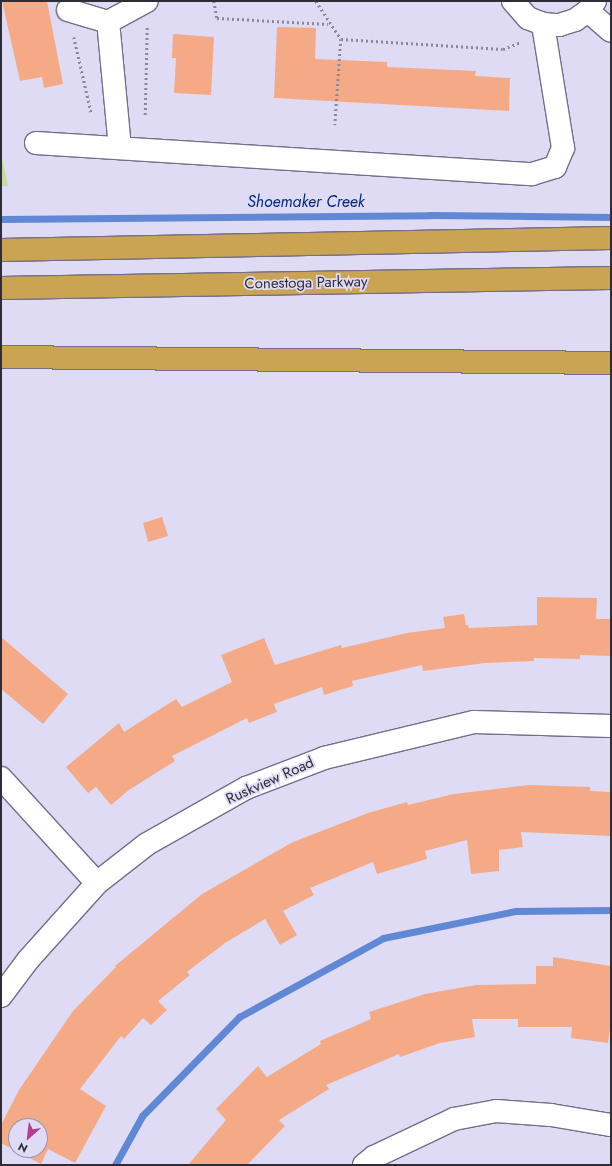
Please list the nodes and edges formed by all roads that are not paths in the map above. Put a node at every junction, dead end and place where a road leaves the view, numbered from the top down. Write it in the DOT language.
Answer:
graph roads {
  1 [pos="147,1"];
  2 [pos="513,1"];
  3 [pos="591,6"];
  4 [pos="68,10"];
  5 [pos="108,22"];
  6 [pos="543,24"];
  7 [pos="611,31"];
  8 [pos="36,143"];
  9 [pos="120,148"];
  10 [pos="611,238"];
  11 [pos="1,250"];
  12 [pos="611,278"];
  13 [pos="1,288"];
  14 [pos="1,357"];
  15 [pos="611,363"];
  16 [pos="611,726"];
  17 [pos="1,778"];
  18 [pos="97,883"];
  19 [pos="1,996"];
  20 [pos="611,1125"];
  21 [pos="364,1165"];
  1 -- 5 [label="street"];
  2 -- 6 [label="street"];
  3 -- 6 [label="street"];
  3 -- 7 [label="street"];
  4 -- 5 [label="street"];
  5 -- 9 [label="street"];
  6 -- 9 [label="street"];
  8 -- 9 [label="street"];
  10 -- 11 [label="highway"];
  12 -- 13 [label="highway, Conestoga Parkway"];
  14 -- 15 [label="highway"];
  16 -- 18 [label="street, Ruskview Road"];
  17 -- 18 [label="street"];
  18 -- 19 [label="street, Ruskview Road"];
  20 -- 21 [label="street"];
}
